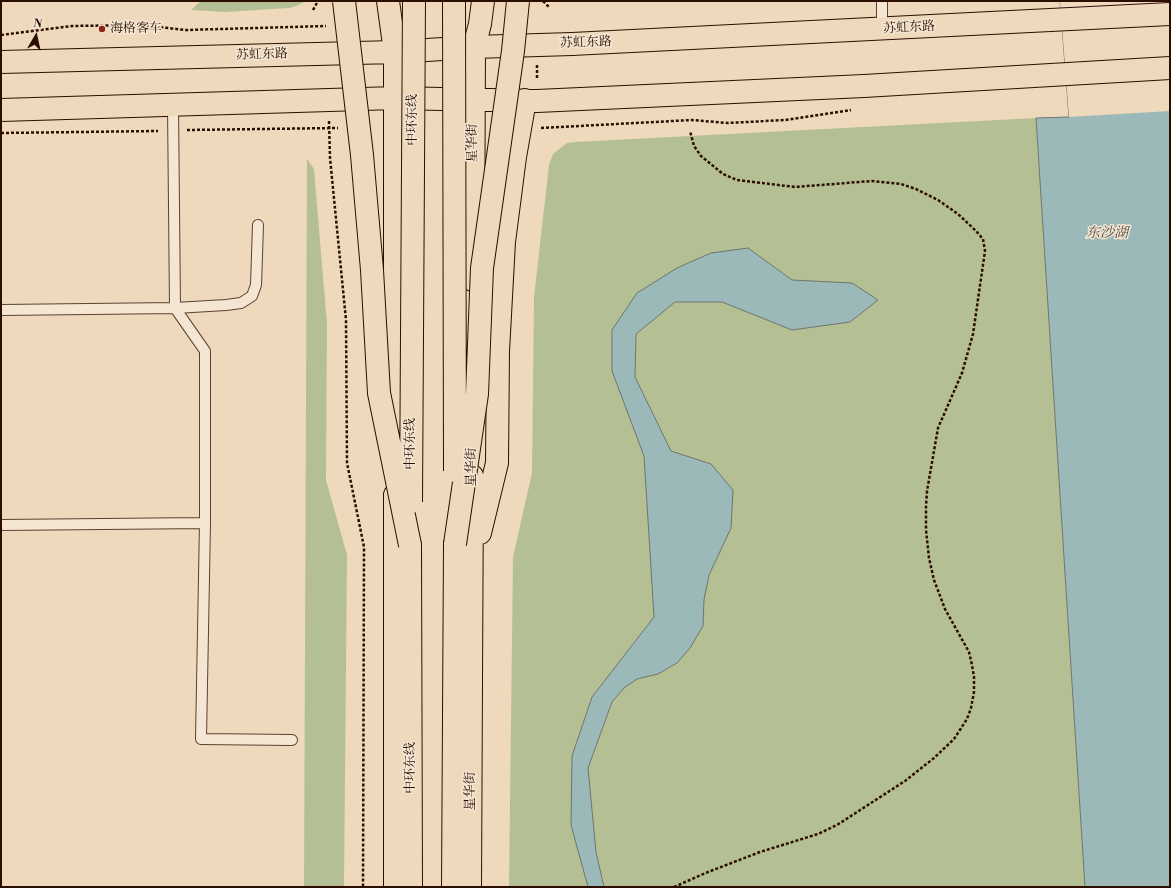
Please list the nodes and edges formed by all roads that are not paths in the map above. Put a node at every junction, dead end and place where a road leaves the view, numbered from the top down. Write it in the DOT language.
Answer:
graph roads {
  1 [pos="344,1"];
  2 [pos="388,1"];
  3 [pos="414,1"];
  4 [pos="454,1"];
  5 [pos="483,1"];
  6 [pos="518,1"];
  7 [pos="882,1"];
  8 [pos="1170,14"];
  9 [pos="882,29"];
  10 [pos="474,47"];
  11 [pos="395,52"];
  12 [pos="1,62"];
  13 [pos="1170,68"];
  14 [pos="395,98"];
  15 [pos="473,99"];
  16 [pos="525,100"];
  17 [pos="173,105"];
  18 [pos="1,110"];
  19 [pos="258,225"];
  20 [pos="175,308"];
  21 [pos="1,310"];
  22 [pos="204,523"];
  23 [pos="1,525"];
  24 [pos="455,544"];
  25 [pos="410,545"];
  26 [pos="471,571"];
  27 [pos="292,740"];
  28 [pos="395,887"];
  29 [pos="411,887"];
  30 [pos="453,887"];
  31 [pos="470,887"];
  1 -- 25 [label="main road, bridge"];
  2 -- 11 [label="main road"];
  3 -- 25 [label="main road, 中环东线, bridge"];
  4 -- 24 [label="main road, bridge"];
  5 -- 10 [label="main road, 星华街"];
  6 -- 24 [label="main road, bridge"];
  7 -- 9 [label="lane"];
  8 -- 9 [label="main road, 苏虹东路"];
  9 -- 10 [label="main road, 苏虹东路"];
  10 -- 11 [label="main road, 苏虹东路"];
  10 -- 15 [label="main road, 星华街"];
  11 -- 12 [label="main road, 苏虹东路"];
  11 -- 14 [label="main road"];
  13 -- 16 [label="main road"];
  14 -- 15 [label="main road"];
  14 -- 17 [label="main road"];
  14 -- 28 [label="main road"];
  15 -- 16 [label="main road"];
  15 -- 26 [label="main road, 星华街"];
  16 -- 26 [label="main road"];
  17 -- 18 [label="main road"];
  17 -- 20 [label="lane"];
  19 -- 20 [label="lane"];
  20 -- 21 [label="lane"];
  20 -- 22 [label="lane"];
  22 -- 23 [label="lane"];
  22 -- 27 [label="lane"];
  24 -- 30 [label="main road"];
  25 -- 29 [label="main road, 中环东线"];
  26 -- 31 [label="main road, 星华街"];
}
